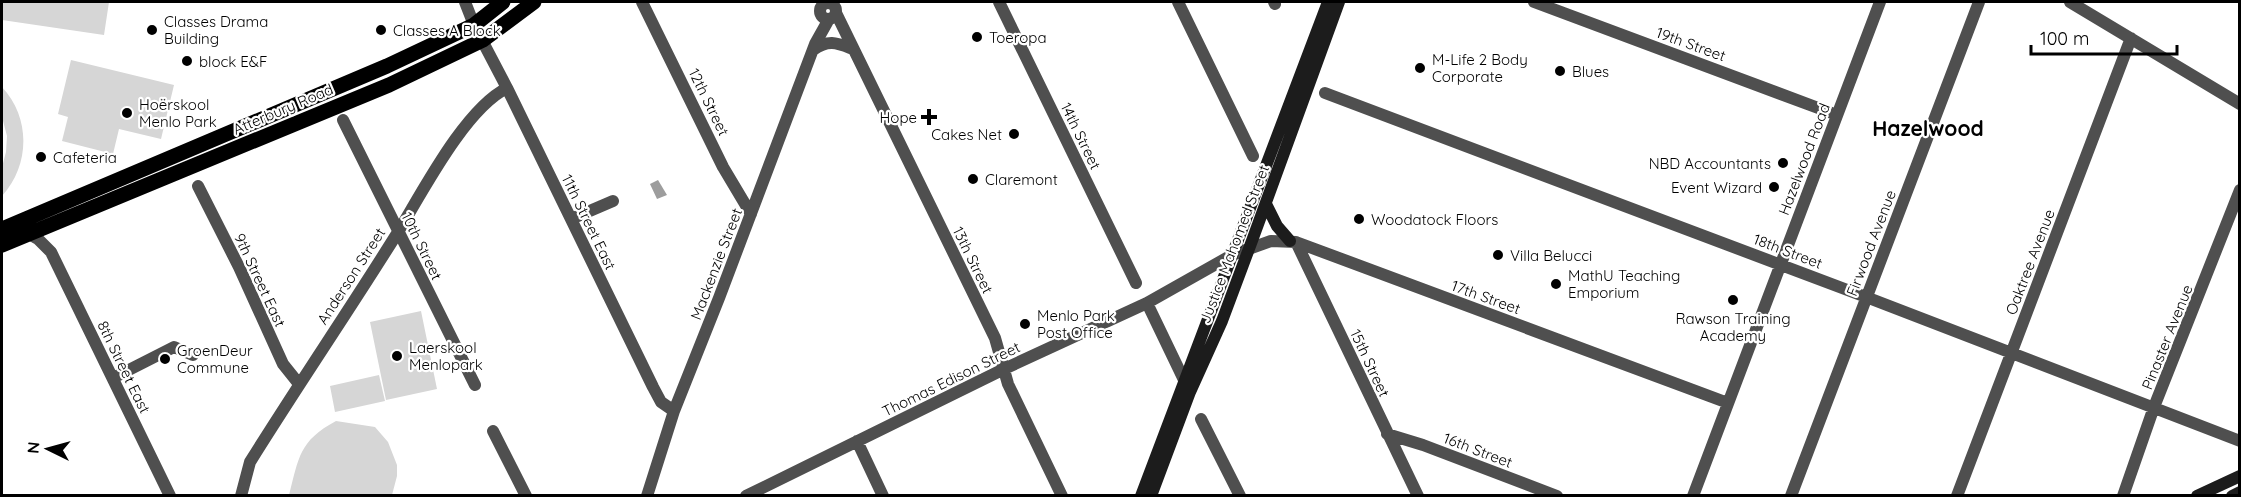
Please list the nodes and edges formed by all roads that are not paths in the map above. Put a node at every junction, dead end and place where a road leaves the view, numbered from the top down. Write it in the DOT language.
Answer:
graph roads {
  1 [pos="465,2"];
  2 [pos="502,2"];
  3 [pos="534,2"];
  4 [pos="642,2"];
  5 [pos="999,2"];
  6 [pos="1178,2"];
  7 [pos="1328,2"];
  8 [pos="1339,2"];
  9 [pos="1539,2"];
  10 [pos="1880,2"];
  11 [pos="1979,2"];
  12 [pos="2070,2"];
  13 [pos="828,8"];
  14 [pos="474,25"];
  15 [pos="2131,38"];
  16 [pos="483,40"];
  17 [pos="851,45"];
  18 [pos="814,47"];
  19 [pos="507,88"];
  20 [pos="1325,93"];
  21 [pos="2240,104"];
  22 [pos="1837,115"];
  23 [pos="343,120"];
  24 [pos="1253,156"];
  25 [pos="198,186"];
  26 [pos="2240,190"];
  27 [pos="613,201"];
  28 [pos="1266,204"];
  29 [pos="751,214"];
  30 [pos="571,219"];
  31 [pos="50,225"];
  32 [pos="2,229"];
  33 [pos="398,232"];
  34 [pos="29,234"];
  35 [pos="1293,241"];
  36 [pos="2,245"];
  37 [pos="1249,250"];
  38 [pos="51,252"];
  39 [pos="1232,255"];
  40 [pos="1780,265"];
  41 [pos="1136,283"];
  42 [pos="1866,297"];
  43 [pos="1147,303"];
  44 [pos="2012,353"];
  45 [pos="193,355"];
  46 [pos="1004,369"];
  47 [pos="113,378"];
  48 [pos="1184,380"];
  49 [pos="299,384"];
  50 [pos="474,385"];
  51 [pos="1728,403"];
  52 [pos="2154,407"];
  53 [pos="674,411"];
  54 [pos="1201,419"];
  55 [pos="493,431"];
  56 [pos="1387,434"];
  57 [pos="857,441"];
  58 [pos="2240,441"];
  59 [pos="2240,476"];
  60 [pos="2240,492"];
  61 [pos="170,495"];
  62 [pos="240,495"];
  63 [pos="526,495"];
  64 [pos="647,495"];
  65 [pos="746,495"];
  66 [pos="883,495"];
  67 [pos="1062,495"];
  68 [pos="1141,495"];
  69 [pos="1151,495"];
  70 [pos="1240,495"];
  71 [pos="1418,495"];
  72 [pos="1557,495"];
  73 [pos="1693,495"];
  74 [pos="1791,495"];
  75 [pos="1957,495"];
  76 [pos="2123,495"];
  77 [pos="2197,495"];
  78 [pos="2232,495"];
  1 -- 14 [label="street, 11th Street East"];
  2 -- 14 [label="main road, Atterbury Road"];
  3 -- 16 [label="main road, Atterbury Road"];
  4 -- 29 [label="street, 12th Street"];
  5 -- 41 [label="street, 14th Street"];
  6 -- 24 [label="street"];
  7 -- 39 [label="main road, Justice Mahomed Street"];
  8 -- 28 [label="main road, Justice Mahomed Street"];
  9 -- 22 [label="street, 19th Street"];
  10 -- 22 [label="street, Hazelwood Road"];
  11 -- 42 [label="street, Firwood Avenue"];
  12 -- 15 [label="street"];
  13 -- 17 [label="street, 13th Street"];
  13 -- 18 [label="street, Mackenzie Street"];
  14 -- 16 [label="street, 11th Street East"];
  14 -- 32 [label="main road, Atterbury Road"];
  15 -- 21 [label="street"];
  15 -- 44 [label="street, Oaktree Avenue"];
  16 -- 19 [label="street, 11th Street East"];
  16 -- 31 [label="main road, Atterbury Road"];
  17 -- 18 [label="street"];
  17 -- 46 [label="street, 13th Street"];
  18 -- 29 [label="street, Mackenzie Street"];
  19 -- 30 [label="street, 11th Street East"];
  19 -- 33 [label="street, Anderson Street"];
  20 -- 40 [label="street, 18th Street"];
  22 -- 40 [label="street, Hazelwood Road"];
  23 -- 33 [label="street, 10th Street"];
  25 -- 49 [label="street, 9th Street East"];
  26 -- 52 [label="street, Pinaster Avenue"];
  27 -- 30 [label="street"];
  28 -- 35 [label="main road"];
  28 -- 37 [label="main road, Justice Mahomed Street"];
  29 -- 53 [label="street, Mackenzie Street"];
  30 -- 53 [label="street, 11th Street East"];
  31 -- 34 [label="main road, Atterbury Road"];
  31 -- 38 [label="street"];
  33 -- 49 [label="street, Anderson Street"];
  33 -- 50 [label="street, 10th Street"];
  34 -- 36 [label="main road, Atterbury Road"];
  34 -- 38 [label="street"];
  35 -- 37 [label="street, 17th Street"];
  35 -- 51 [label="street, 17th Street"];
  35 -- 56 [label="street, 15th Street"];
  37 -- 39 [label="street, 17th Street"];
  37 -- 69 [label="main road, Justice Mahomed Street"];
  38 -- 47 [label="street, 8th Street East"];
  39 -- 43 [label="street, Thomas Edison Street"];
  39 -- 48 [label="main road, Justice Mahomed Street"];
  40 -- 42 [label="street, 18th Street"];
  40 -- 51 [label="street, Hazelwood Road"];
  42 -- 44 [label="street, 18th Street"];
  42 -- 74 [label="street, Firwood Avenue"];
  43 -- 46 [label="street, Thomas Edison Street"];
  43 -- 48 [label="street"];
  44 -- 52 [label="street, 18th Street"];
  44 -- 75 [label="street, Oaktree Avenue"];
  45 -- 47 [label="street"];
  46 -- 57 [label="street, Thomas Edison Street"];
  46 -- 67 [label="street, 13th Street"];
  47 -- 61 [label="street, 8th Street East"];
  48 -- 68 [label="main road, Justice Mahomed Street"];
  49 -- 62 [label="street, Anderson Street"];
  51 -- 73 [label="street, Hazelwood Road"];
  52 -- 58 [label="street, 18th Street"];
  52 -- 76 [label="street, Pinaster Avenue"];
  53 -- 64 [label="street, Mackenzie Street"];
  54 -- 70 [label="street"];
  55 -- 63 [label="street"];
  56 -- 71 [label="street, 15th Street"];
  56 -- 72 [label="street, 16th Street"];
  57 -- 65 [label="street, Thomas Edison Street"];
  57 -- 66 [label="street"];
  59 -- 77 [label="main road"];
  60 -- 78 [label="main road"];
}
